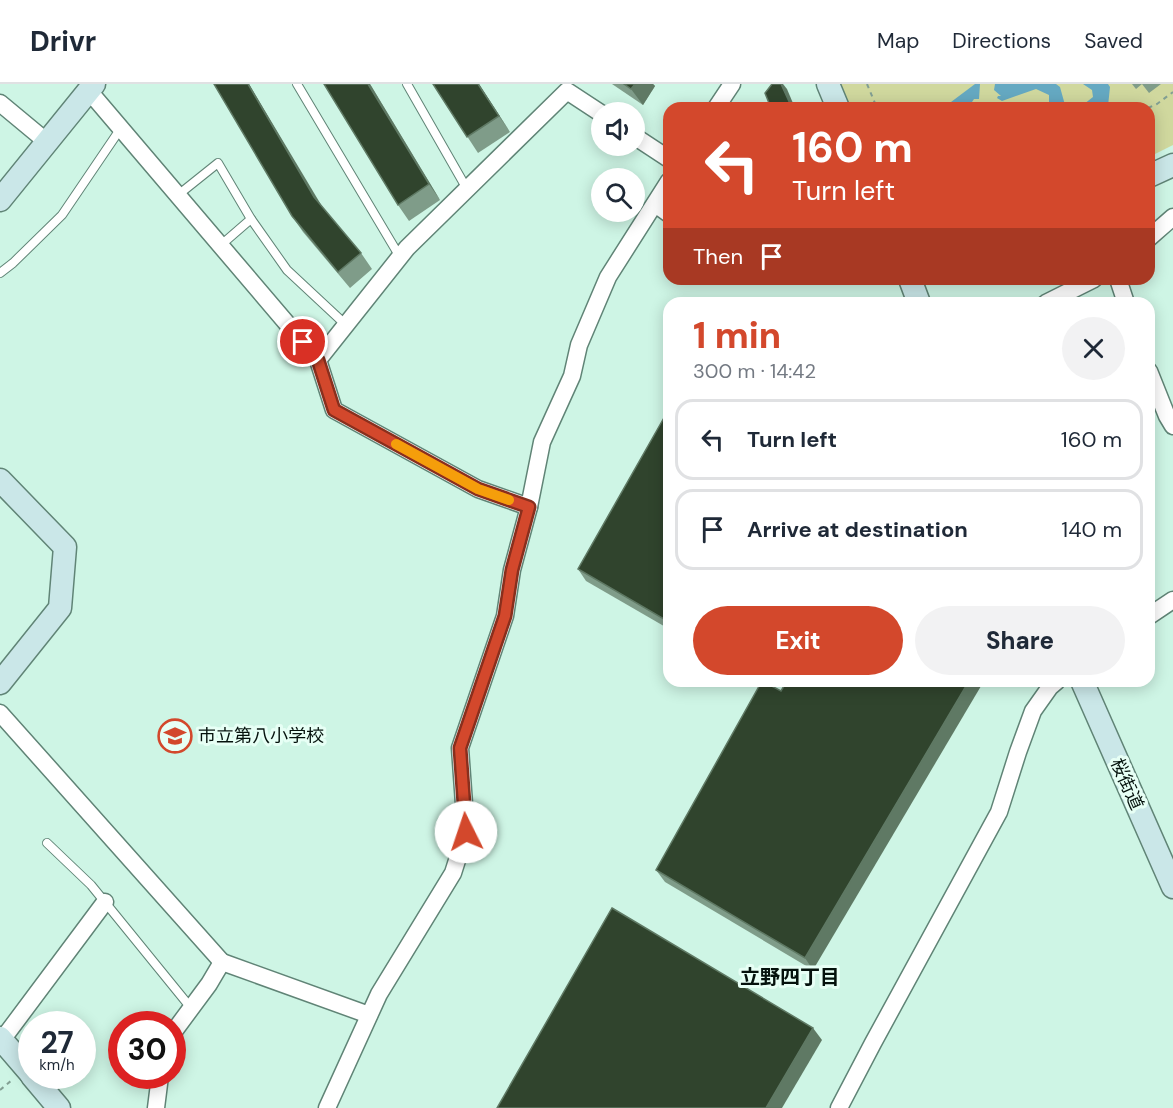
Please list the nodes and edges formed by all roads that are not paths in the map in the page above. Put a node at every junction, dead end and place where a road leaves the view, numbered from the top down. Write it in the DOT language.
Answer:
graph roads {
  1 [pos="297,84"];
  2 [pos="407,84"];
  3 [pos="732,84"];
  4 [pos="828,84"];
  5 [pos="92,87"];
  6 [pos="565,87"];
  7 [pos="720,102"];
  8 [pos="836,102"];
  9 [pos="0,104"];
  10 [pos="591,106"];
  11 [pos="120,128"];
  12 [pos="47,142"];
  13 [pos="645,143"];
  14 [pos="663,155"];
  15 [pos="1173,165"];
  16 [pos="1155,173"];
  17 [pos="467,189"];
  18 [pos="177,195"];
  19 [pos="0,200"];
  20 [pos="662,209"];
  21 [pos="1173,217"];
  22 [pos="252,219"];
  23 [pos="1155,233"];
  24 [pos="221,245"];
  25 [pos="400,258"];
  26 [pos="0,273"];
  27 [pos="1082,285"];
  28 [pos="1058,297"];
  29 [pos="346,325"];
  30 [pos="318,360"];
  31 [pos="1155,386"];
  32 [pos="1173,426"];
  33 [pos="0,480"];
  34 [pos="529,507"];
  35 [pos="1173,600"];
  36 [pos="1155,612"];
  37 [pos="0,682"];
  38 [pos="1050,687"];
  39 [pos="1085,687"];
  40 [pos="0,713"];
  41 [pos="47,843"];
  42 [pos="1173,887"];
  43 [pos="105,902"];
  44 [pos="222,962"];
  45 [pos="191,1008"];
  46 [pos="369,1014"];
  47 [pos="186,1015"];
  48 [pos="1,1039"];
  49 [pos="18,1059"];
  50 [pos="43,1089"];
  51 [pos="158,1089"];
  52 [pos="59,1108"];
  53 [pos="156,1108"];
  54 [pos="327,1108"];
  55 [pos="838,1108"];
  1 -- 25 [label="lane"];
  2 -- 17 [label="lane"];
  3 -- 7 [label="street"];
  4 -- 8 [label="street"];
  5 -- 11 [label="street"];
  5 -- 12 [label="street"];
  6 -- 10 [label="street"];
  6 -- 17 [label="street"];
  9 -- 12 [label="street"];
  11 -- 18 [label="street"];
  11 -- 26 [label="lane"];
  12 -- 19 [label="street"];
  13 -- 14 [label="street"];
  15 -- 16 [label="street"];
  17 -- 25 [label="street"];
  18 -- 22 [label="lane"];
  18 -- 24 [label="street"];
  20 -- 34 [label="street"];
  21 -- 23 [label="street"];
  22 -- 24 [label="lane"];
  22 -- 29 [label="lane"];
  24 -- 30 [label="street"];
  25 -- 29 [label="street"];
  27 -- 28 [label="street"];
  29 -- 30 [label="street"];
  30 -- 34 [label="street"];
  31 -- 32 [label="street"];
  33 -- 37 [label="street"];
  34 -- 46 [label="street"];
  35 -- 36 [label="street"];
  38 -- 55 [label="street"];
  39 -- 42 [label="street, 桜街道"];
  40 -- 44 [label="street"];
  41 -- 43 [label="lane"];
  43 -- 45 [label="lane"];
  43 -- 48 [label="street"];
  44 -- 45 [label="street"];
  44 -- 46 [label="street"];
  45 -- 47 [label="street"];
  46 -- 54 [label="street"];
  48 -- 49 [label="street"];
  50 -- 52 [label="street"];
  51 -- 53 [label="street"];
}
